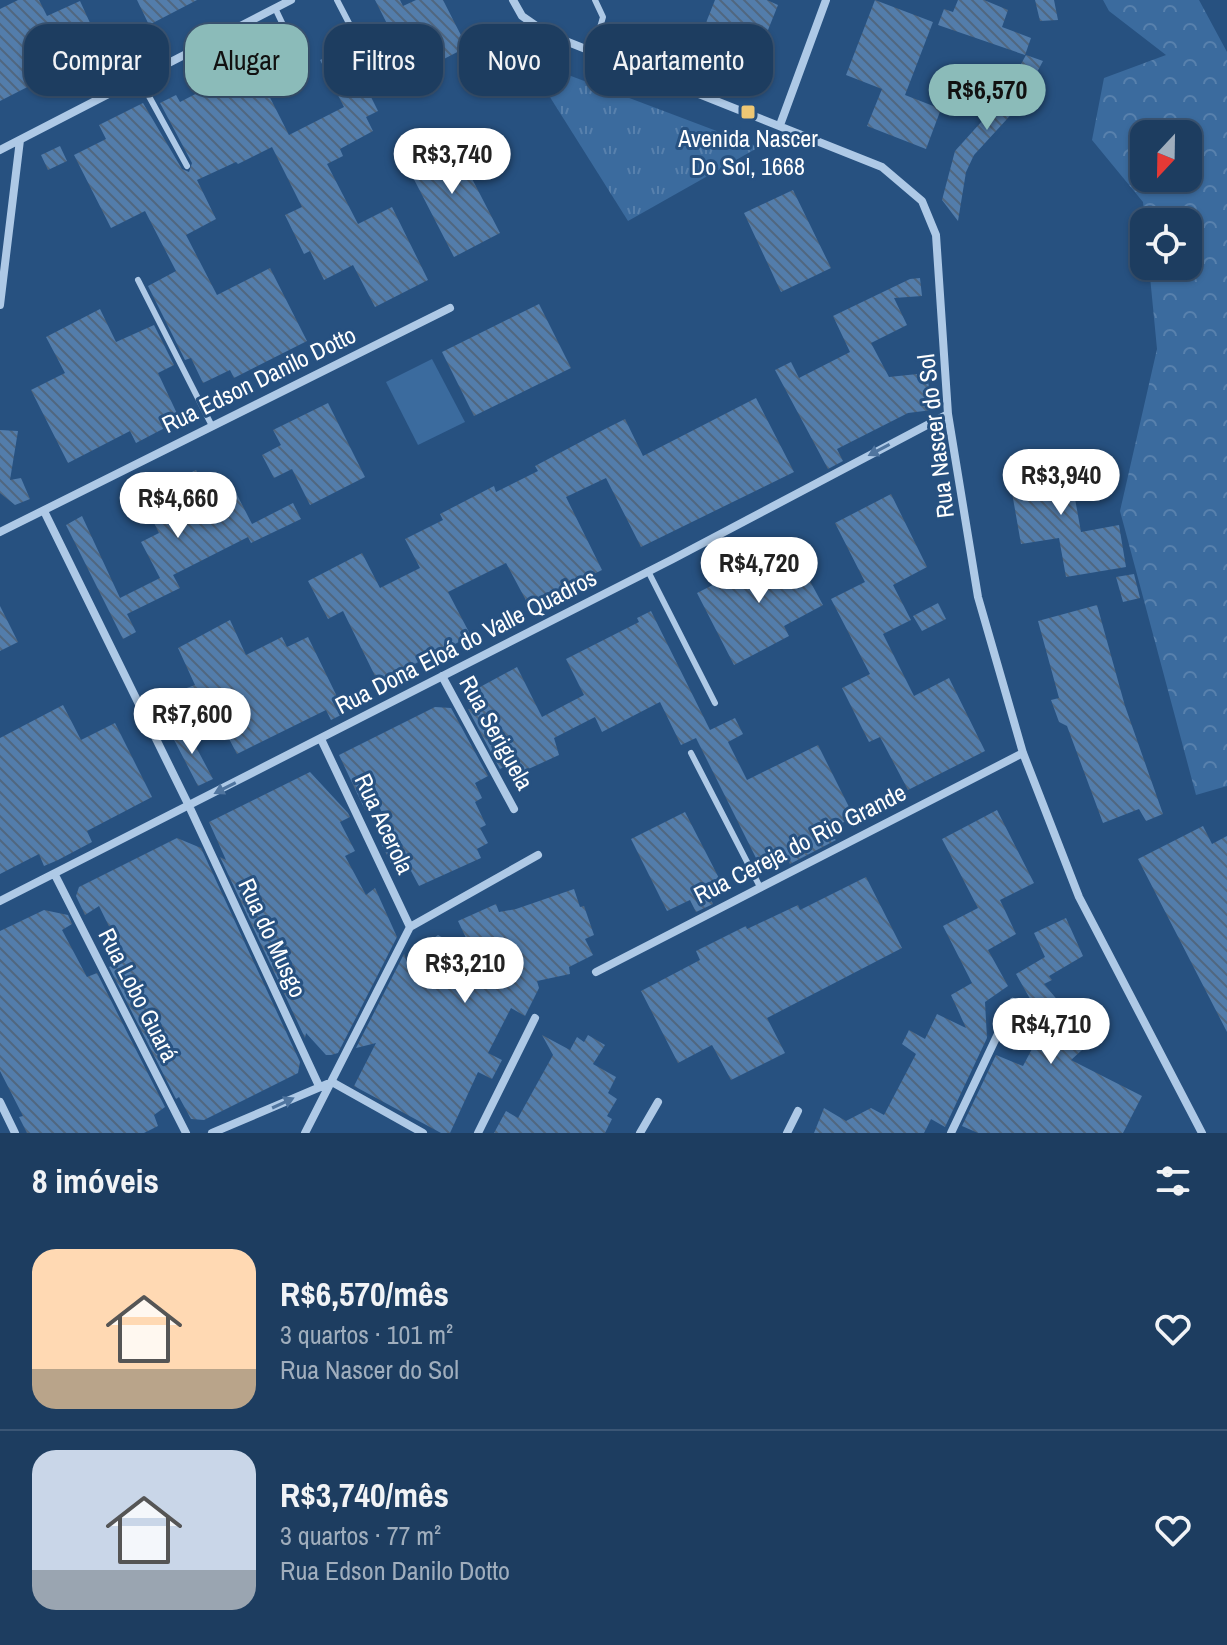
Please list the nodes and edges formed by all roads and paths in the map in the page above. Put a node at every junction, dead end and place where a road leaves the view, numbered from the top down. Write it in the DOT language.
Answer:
graph roads {
  1 [pos="291,0"];
  2 [pos="337,0"];
  3 [pos="513,0"];
  4 [pos="595,0"];
  5 [pos="826,0"];
  6 [pos="275,8"];
  7 [pos="283,24"];
  8 [pos="349,24"];
  9 [pos="601,24"];
  10 [pos="585,48"];
  11 [pos="169,63"];
  12 [pos="104,96"];
  13 [pos="149,96"];
  14 [pos="706,96"];
  15 [pos="780,125"];
  16 [pos="20,140"];
  17 [pos="0,150"];
  18 [pos="187,166"];
  19 [pos="138,280"];
  20 [pos="0,305"];
  21 [pos="450,308"];
  22 [pos="948,414"];
  23 [pos="212,426"];
  24 [pos="44,511"];
  25 [pos="0,532"];
  26 [pos="648,571"];
  27 [pos="442,676"];
  28 [pos="715,703"];
  29 [pos="321,739"];
  30 [pos="691,753"];
  31 [pos="1023,753"];
  32 [pos="189,806"];
  33 [pos="514,809"];
  34 [pos="538,855"];
  35 [pos="55,875"];
  36 [pos="760,887"];
  37 [pos="0,901"];
  38 [pos="410,927"];
  39 [pos="596,972"];
  40 [pos="1013,1002"];
  41 [pos="535,1018"];
  42 [pos="332,1082"];
  43 [pos="319,1086"];
  44 [pos="0,1102"];
  45 [pos="658,1102"];
  46 [pos="798,1111"];
  47 [pos="15,1133"];
  48 [pos="186,1133"];
  49 [pos="212,1133"];
  50 [pos="305,1133"];
  51 [pos="423,1133"];
  52 [pos="478,1133"];
  53 [pos="640,1133"];
  54 [pos="787,1133"];
  55 [pos="951,1133"];
  56 [pos="1202,1133"];
  1 -- 6 [label="street"];
  2 -- 8 [label="lane"];
  3 -- 10 [label="street, Rua Nascer do Sol"];
  4 -- 9 [label="lane"];
  5 -- 15 [label="street"];
  6 -- 7 [label="lane"];
  6 -- 11 [label="street"];
  12 -- 16 [label="street"];
  13 -- 18 [label="lane"];
  14 -- 15 [label="street, Rua Nascer do Sol"];
  15 -- 22 [label="street, Rua Nascer do Sol"];
  16 -- 17 [label="street"];
  16 -- 20 [label="street"];
  19 -- 23 [label="lane"];
  21 -- 23 [label="street, Rua Edson Danilo Dotto"];
  22 -- 26 [label="street, Rua Dona Eloá do Valle Quadros, one-way"];
  22 -- 31 [label="street, Rua Nascer do Sol"];
  23 -- 24 [label="street, Rua Edson Danilo Dotto"];
  24 -- 25 [label="street, Rua Edson Danilo Dotto"];
  24 -- 32 [label="street, Rua do Musgo"];
  26 -- 27 [label="street, Rua Dona Eloá do Valle Quadros"];
  26 -- 28 [label="lane"];
  27 -- 29 [label="street, Rua Dona Eloá do Valle Quadros"];
  27 -- 33 [label="street, Rua Seriguela"];
  29 -- 32 [label="street, Rua Dona Eloá do Valle Quadros, one-way"];
  29 -- 38 [label="street, Rua Acerola"];
  30 -- 36 [label="lane"];
  31 -- 36 [label="street, Rua Cereja do Rio Grande"];
  31 -- 56 [label="street, Rua Nascer do Sol"];
  32 -- 35 [label="street, Rua Dona Eloá do Valle Quadros"];
  32 -- 43 [label="street, Rua do Musgo"];
  34 -- 38 [label="street"];
  35 -- 37 [label="street, Rua Dona Eloá do Valle Quadros"];
  35 -- 48 [label="street, Rua Lobo Guará"];
  36 -- 39 [label="street, Rua Cereja do Rio Grande"];
  38 -- 42 [label="street"];
  40 -- 55 [label="street"];
  41 -- 52 [label="street"];
  42 -- 43 [label="street"];
  42 -- 50 [label="street"];
  42 -- 51 [label="street"];
  49 -- 43 [label="street, one-way"];
  44 -- 47 [label="street"];
  45 -- 53 [label="street"];
  46 -- 54 [label="street"];
}
